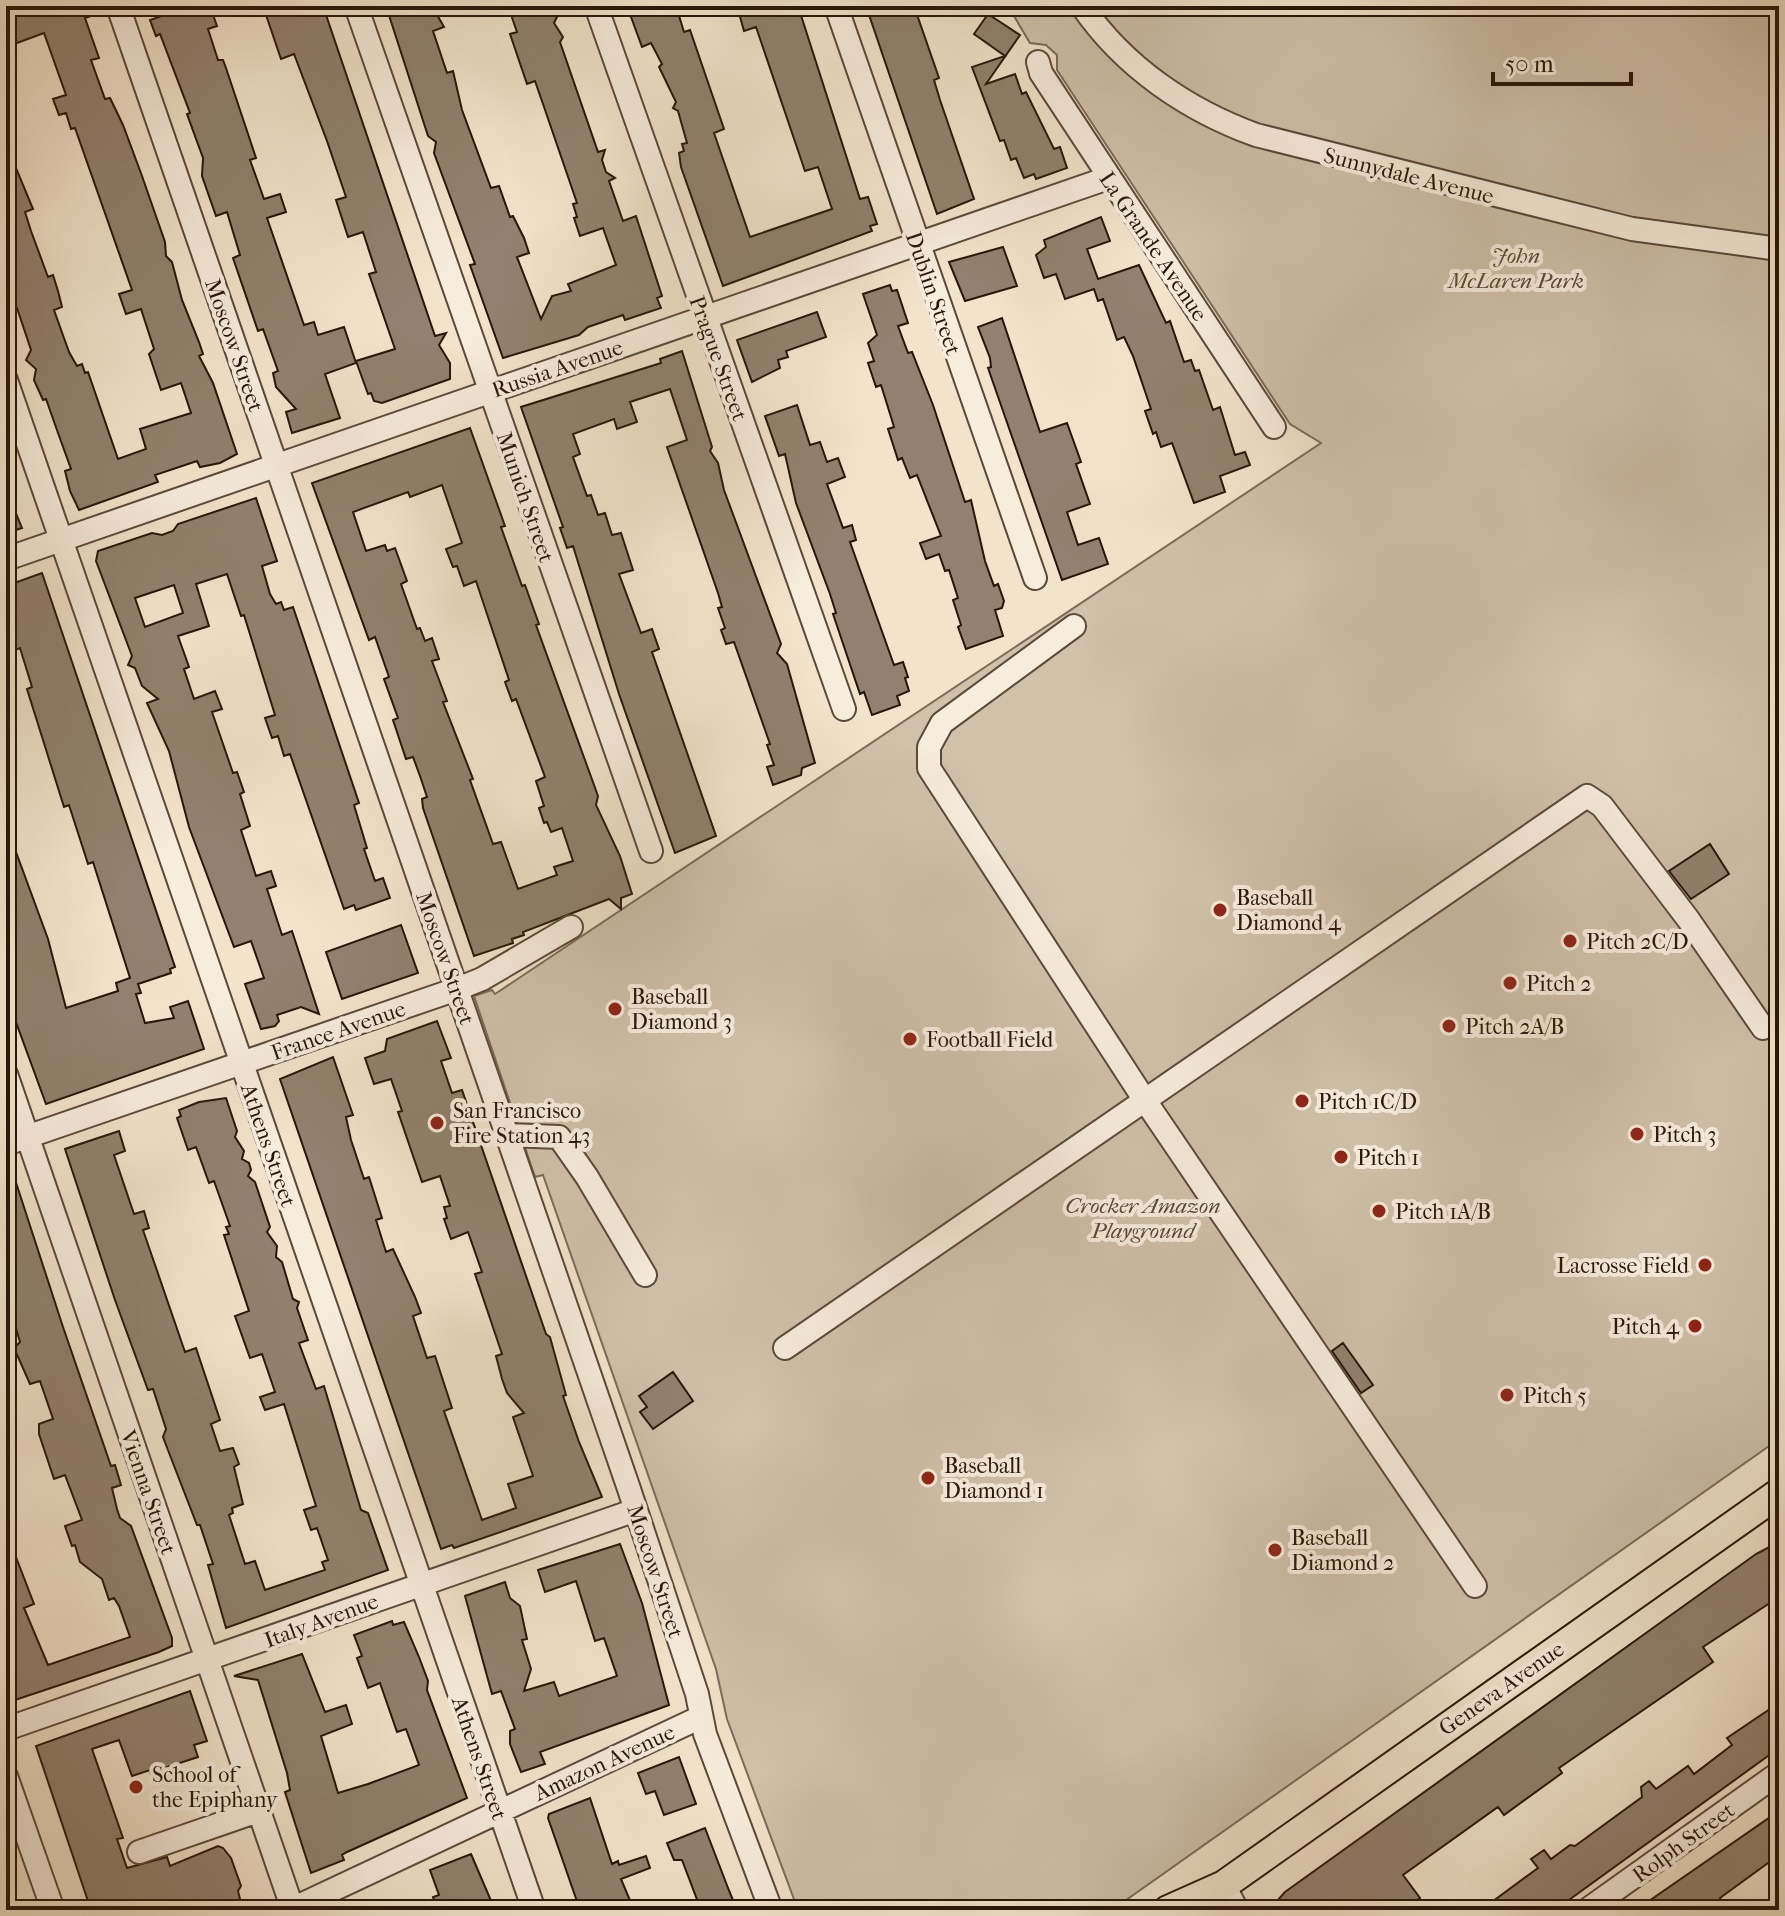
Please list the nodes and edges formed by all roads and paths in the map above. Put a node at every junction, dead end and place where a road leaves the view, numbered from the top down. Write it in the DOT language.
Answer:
graph roads {
  1 [pos="118,6"];
  2 [pos="356,6"];
  3 [pos="596,6"];
  4 [pos="836,6"];
  5 [pos="1082,6"];
  6 [pos="1038,62"];
  7 [pos="1108,178"];
  8 [pos="917,245"];
  9 [pos="1779,249"];
  10 [pos="704,318"];
  11 [pos="6,380"];
  12 [pos="489,392"];
  13 [pos="1274,427"];
  14 [pos="276,465"];
  15 [pos="61,540"];
  16 [pos="6,559"];
  17 [pos="1035,578"];
  18 [pos="1074,626"];
  19 [pos="844,709"];
  20 [pos="651,851"];
  21 [pos="571,927"];
  22 [pos="457,989"];
  23 [pos="1763,1028"];
  24 [pos="241,1064"];
  25 [pos="6,1074"];
  26 [pos="1144,1099"];
  27 [pos="507,1135"];
  28 [pos="28,1137"];
  29 [pos="6,1144"];
  30 [pos="645,1275"];
  31 [pos="785,1348"];
  32 [pos="1779,1493"];
  33 [pos="636,1510"];
  34 [pos="422,1584"];
  35 [pos="1475,1586"];
  36 [pos="207,1661"];
  37 [pos="701,1717"];
  38 [pos="6,1729"];
  39 [pos="1779,1773"];
  40 [pos="6,1776"];
  41 [pos="258,1811"];
  42 [pos="498,1812"];
  43 [pos="139,1852"];
  44 [pos="1230,1898"];
  45 [pos="53,1910"];
  46 [pos="292,1910"];
  47 [pos="534,1910"];
  48 [pos="771,1910"];
  49 [pos="1168,1910"];
  50 [pos="1203,1910"];
  51 [pos="1587,1910"];
  1 -- 14 [label="street, Moscow Street"];
  2 -- 12 [label="street, Munich Street"];
  3 -- 10 [label="street, Prague Street"];
  4 -- 8 [label="street, Dublin Street"];
  5 -- 9 [label="street, Sunnydale Avenue"];
  6 -- 7 [label="street, La Grande Avenue"];
  7 -- 8 [label="street, Russia Avenue"];
  7 -- 13 [label="street, La Grande Avenue"];
  8 -- 10 [label="street, Russia Avenue"];
  8 -- 17 [label="street, Dublin Street"];
  10 -- 12 [label="street, Russia Avenue"];
  10 -- 19 [label="street, Prague Street"];
  11 -- 15 [label="street, Athens Street"];
  12 -- 14 [label="street, Russia Avenue"];
  12 -- 20 [label="street, Munich Street"];
  14 -- 15 [label="street, Russia Avenue"];
  14 -- 22 [label="street, Moscow Street"];
  15 -- 16 [label="street, Russia Avenue"];
  15 -- 24 [label="street, Athens Street"];
  18 -- 26 [label="street"];
  21 -- 22 [label="street, France Avenue"];
  22 -- 24 [label="street, France Avenue"];
  22 -- 27 [label="street, Moscow Street"];
  23 -- 26 [label="street"];
  24 -- 28 [label="street, France Avenue"];
  24 -- 34 [label="street, Athens Street"];
  25 -- 28 [label="street, Vienna Street"];
  26 -- 31 [label="street"];
  26 -- 35 [label="street"];
  27 -- 30 [label="street"];
  27 -- 33 [label="street, Moscow Street"];
  28 -- 29 [label="street, France Avenue"];
  28 -- 36 [label="street, Vienna Street"];
  32 -- 44 [label="main road, Geneva Avenue"];
  33 -- 34 [label="street, Italy Avenue"];
  33 -- 37 [label="street, Moscow Street"];
  34 -- 36 [label="street, Italy Avenue"];
  34 -- 42 [label="street, Athens Street"];
  36 -- 38 [label="street, Italy Avenue"];
  36 -- 41 [label="street, Vienna Street"];
  37 -- 42 [label="street, Amazon Avenue"];
  37 -- 48 [label="street, Moscow Street"];
  39 -- 51 [label="street, Rolph Street"];
  40 -- 45 [label="street"];
  41 -- 43 [label="street"];
  41 -- 46 [label="street, Vienna Street"];
  42 -- 46 [label="street, Amazon Avenue"];
  42 -- 47 [label="street, Athens Street"];
  44 -- 49 [label="main road, Geneva Avenue"];
  44 -- 50 [label="main road, Geneva Avenue"];
}
